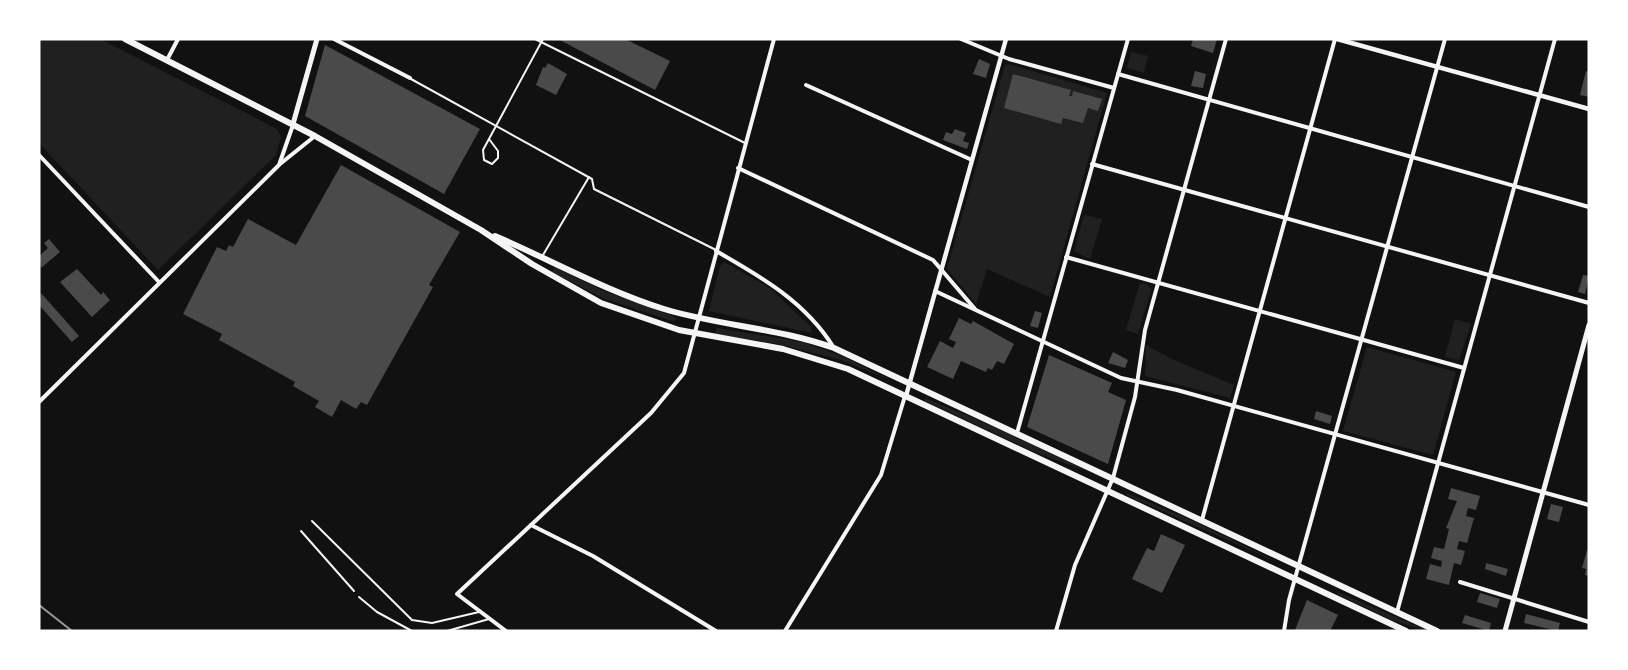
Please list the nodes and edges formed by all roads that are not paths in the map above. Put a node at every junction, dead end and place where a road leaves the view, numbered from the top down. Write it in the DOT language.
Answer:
graph roads {
  1 [pos="125,39"];
  2 [pos="178,39"];
  3 [pos="317,39"];
  4 [pos="334,39"];
  5 [pos="535,39"];
  6 [pos="774,39"];
  7 [pos="961,39"];
  8 [pos="1006,39"];
  9 [pos="1128,39"];
  10 [pos="1226,39"];
  11 [pos="1336,39"];
  12 [pos="1445,39"];
  13 [pos="1555,39"];
  14 [pos="542,41"];
  15 [pos="1002,56"];
  16 [pos="167,60"];
  17 [pos="1437,67"];
  18 [pos="1118,75"];
  19 [pos="410,78"];
  20 [pos="806,85"];
  21 [pos="1114,88"];
  22 [pos="1540,95"];
  23 [pos="1208,101"];
  24 [pos="1589,109"];
  25 [pos="293,124"];
  26 [pos="496,127"];
  27 [pos="1310,129"];
  28 [pos="315,136"];
  29 [pos="489,139"];
  30 [pos="745,143"];
  31 [pos="39,155"];
  32 [pos="1412,158"];
  33 [pos="972,160"];
  34 [pos="1092,164"];
  35 [pos="279,165"];
  36 [pos="738,168"];
  37 [pos="589,177"];
  38 [pos="1515,186"];
  39 [pos="1184,190"];
  40 [pos="1589,207"];
  41 [pos="1285,218"];
  42 [pos="481,230"];
  43 [pos="1388,247"];
  44 [pos="716,250"];
  45 [pos="542,257"];
  46 [pos="1066,258"];
  47 [pos="942,268"];
  48 [pos="1490,275"];
  49 [pos="159,282"];
  50 [pos="1158,282"];
  51 [pos="935,291"];
  52 [pos="1589,303"];
  53 [pos="975,309"];
  54 [pos="1259,309"];
  55 [pos="698,318"];
  56 [pos="1589,325"];
  57 [pos="694,334"];
  58 [pos="1362,339"];
  59 [pos="1043,342"];
  60 [pos="834,348"];
  61 [pos="1464,368"];
  62 [pos="1137,381"];
  63 [pos="909,382"];
  64 [pos="906,396"];
  65 [pos="39,402"];
  66 [pos="1233,407"];
  67 [pos="1017,433"];
  68 [pos="1336,435"];
  69 [pos="1438,464"];
  70 [pos="1113,478"];
  71 [pos="1108,491"];
  72 [pos="1543,492"];
  73 [pos="1589,505"];
  74 [pos="312,520"];
  75 [pos="1202,520"];
  76 [pos="531,525"];
  77 [pos="302,531"];
  78 [pos="1299,566"];
  79 [pos="1296,579"];
  80 [pos="1460,582"];
  81 [pos="354,591"];
  82 [pos="359,597"];
  83 [pos="1514,599"];
  84 [pos="480,612"];
  85 [pos="1397,612"];
  86 [pos="489,620"];
  87 [pos="1589,622"];
  88 [pos="412,631"];
  89 [pos="447,631"];
  90 [pos="506,631"];
  91 [pos="716,631"];
  92 [pos="785,631"];
  93 [pos="1056,631"];
  94 [pos="1284,631"];
  95 [pos="1406,631"];
  96 [pos="1437,631"];
  97 [pos="1505,631"];
  1 -- 16 [label="main road"];
  2 -- 16 [label="street"];
  3 -- 25 [label="main road"];
  4 -- 19 [label="street"];
  5 -- 14 [label="lane"];
  6 -- 30 [label="street"];
  7 -- 15 [label="street"];
  8 -- 15 [label="street"];
  9 -- 18 [label="street"];
  10 -- 23 [label="street"];
  11 -- 17 [label="street"];
  11 -- 27 [label="street"];
  12 -- 17 [label="street"];
  13 -- 22 [label="street"];
  14 -- 26 [label="lane"];
  14 -- 30 [label="lane"];
  15 -- 21 [label="street"];
  15 -- 33 [label="street"];
  16 -- 25 [label="main road"];
  17 -- 22 [label="street"];
  17 -- 32 [label="street"];
  18 -- 21 [label="street"];
  18 -- 23 [label="street"];
  19 -- 26 [label="lane"];
  20 -- 33 [label="street"];
  21 -- 34 [label="street"];
  22 -- 24 [label="street"];
  22 -- 38 [label="street"];
  23 -- 27 [label="street"];
  23 -- 39 [label="street"];
  25 -- 28 [label="main road"];
  25 -- 35 [label="street"];
  26 -- 29 [label="lane"];
  26 -- 37 [label="lane"];
  27 -- 32 [label="street"];
  27 -- 41 [label="street"];
  28 -- 35 [label="street"];
  28 -- 42 [label="main road"];
  29 -- 29 [label="lane"];
  30 -- 36 [label="street"];
  31 -- 49 [label="street"];
  32 -- 38 [label="street"];
  32 -- 43 [label="street"];
  33 -- 47 [label="street"];
  34 -- 39 [label="street"];
  34 -- 46 [label="street"];
  35 -- 49 [label="street"];
  36 -- 44 [label="street"];
  36 -- 47 [label="street"];
  37 -- 44 [label="lane"];
  37 -- 45 [label="lane"];
  38 -- 40 [label="street"];
  38 -- 48 [label="street"];
  39 -- 41 [label="street"];
  39 -- 50 [label="street"];
  41 -- 43 [label="street"];
  41 -- 54 [label="street"];
  42 -- 45 [label="main road"];
  42 -- 57 [label="main road"];
  43 -- 48 [label="street"];
  43 -- 58 [label="street"];
  44 -- 55 [label="street"];
  44 -- 60 [label="street"];
  45 -- 55 [label="main road"];
  46 -- 50 [label="street"];
  46 -- 59 [label="street"];
  47 -- 51 [label="street"];
  47 -- 53 [label="street"];
  48 -- 52 [label="street"];
  48 -- 61 [label="street"];
  49 -- 65 [label="street"];
  50 -- 54 [label="street"];
  50 -- 62 [label="street"];
  51 -- 53 [label="street"];
  51 -- 63 [label="street"];
  53 -- 59 [label="street"];
  54 -- 58 [label="street"];
  54 -- 66 [label="street"];
  55 -- 57 [label="street"];
  55 -- 60 [label="main road"];
  56 -- 72 [label="main road"];
  57 -- 64 [label="main road"];
  57 -- 76 [label="street"];
  58 -- 61 [label="street"];
  58 -- 68 [label="street"];
  59 -- 62 [label="street"];
  59 -- 67 [label="street"];
  60 -- 63 [label="main road"];
  61 -- 69 [label="street"];
  62 -- 66 [label="street"];
  62 -- 70 [label="street"];
  63 -- 64 [label="street"];
  63 -- 67 [label="main road"];
  64 -- 71 [label="main road"];
  64 -- 92 [label="street"];
  66 -- 68 [label="street"];
  66 -- 75 [label="street"];
  67 -- 70 [label="main road"];
  68 -- 69 [label="street"];
  68 -- 78 [label="street"];
  69 -- 72 [label="street"];
  69 -- 85 [label="street"];
  70 -- 71 [label="street"];
  70 -- 75 [label="main road"];
  71 -- 79 [label="main road"];
  71 -- 93 [label="street"];
  72 -- 73 [label="street"];
  72 -- 83 [label="main road"];
  74 -- 84 [label="lane"];
  75 -- 78 [label="main road"];
  76 -- 84 [label="street"];
  76 -- 91 [label="street"];
  77 -- 81 [label="lane"];
  78 -- 79 [label="street"];
  78 -- 85 [label="main road"];
  79 -- 94 [label="street"];
  79 -- 95 [label="main road"];
  80 -- 83 [label="street"];
  82 -- 88 [label="lane"];
  83 -- 87 [label="street"];
  83 -- 97 [label="main road"];
  84 -- 86 [label="street"];
  85 -- 96 [label="main road"];
  86 -- 89 [label="lane"];
  86 -- 90 [label="street"];
}
